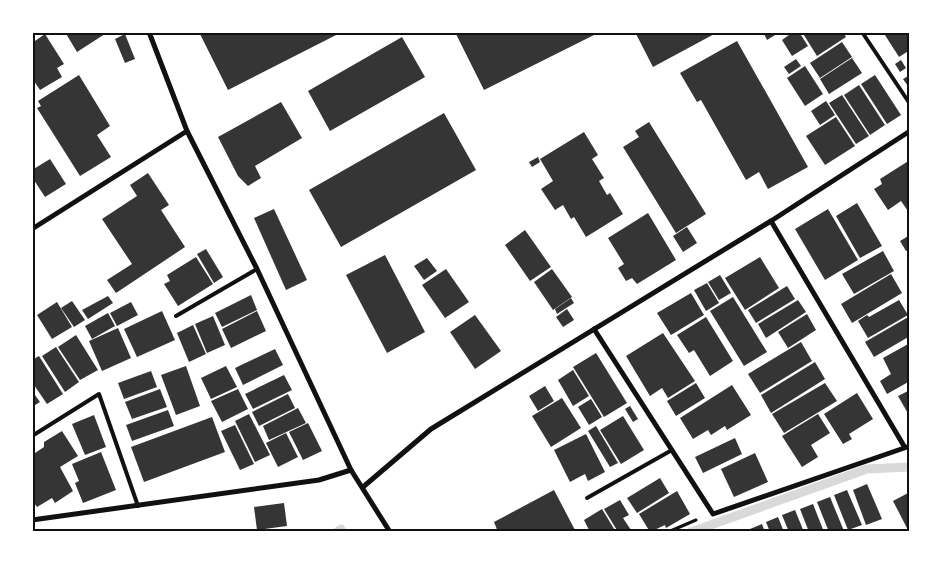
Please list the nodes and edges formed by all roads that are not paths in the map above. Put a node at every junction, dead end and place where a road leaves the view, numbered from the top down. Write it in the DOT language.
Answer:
graph roads {
  1 [pos="149,32"];
  2 [pos="862,32"];
  3 [pos="910,104"];
  4 [pos="188,131"];
  5 [pos="910,131"];
  6 [pos="771,221"];
  7 [pos="32,229"];
  8 [pos="257,269"];
  9 [pos="176,316"];
  10 [pos="594,329"];
  11 [pos="32,436"];
  12 [pos="907,446"];
  13 [pos="672,450"];
  14 [pos="351,470"];
  15 [pos="363,487"];
  16 [pos="587,498"];
  17 [pos="138,506"];
  18 [pos="32,520"];
  19 [pos="390,532"];
  1 -- 4 [label="street"];
  2 -- 3 [label="lane"];
  4 -- 7 [label="street"];
  4 -- 8 [label="street"];
  5 -- 6 [label="street"];
  6 -- 10 [label="street"];
  6 -- 12 [label="street"];
  8 -- 9 [label="lane"];
  8 -- 14 [label="street"];
  10 -- 13 [label="street"];
  10 -- 15 [label="street"];
  11 -- 17 [label="lane"];
  12 -- 13 [label="street"];
  13 -- 16 [label="lane"];
  14 -- 15 [label="street"];
  14 -- 17 [label="street"];
  15 -- 19 [label="street"];
  17 -- 18 [label="street"];
}
